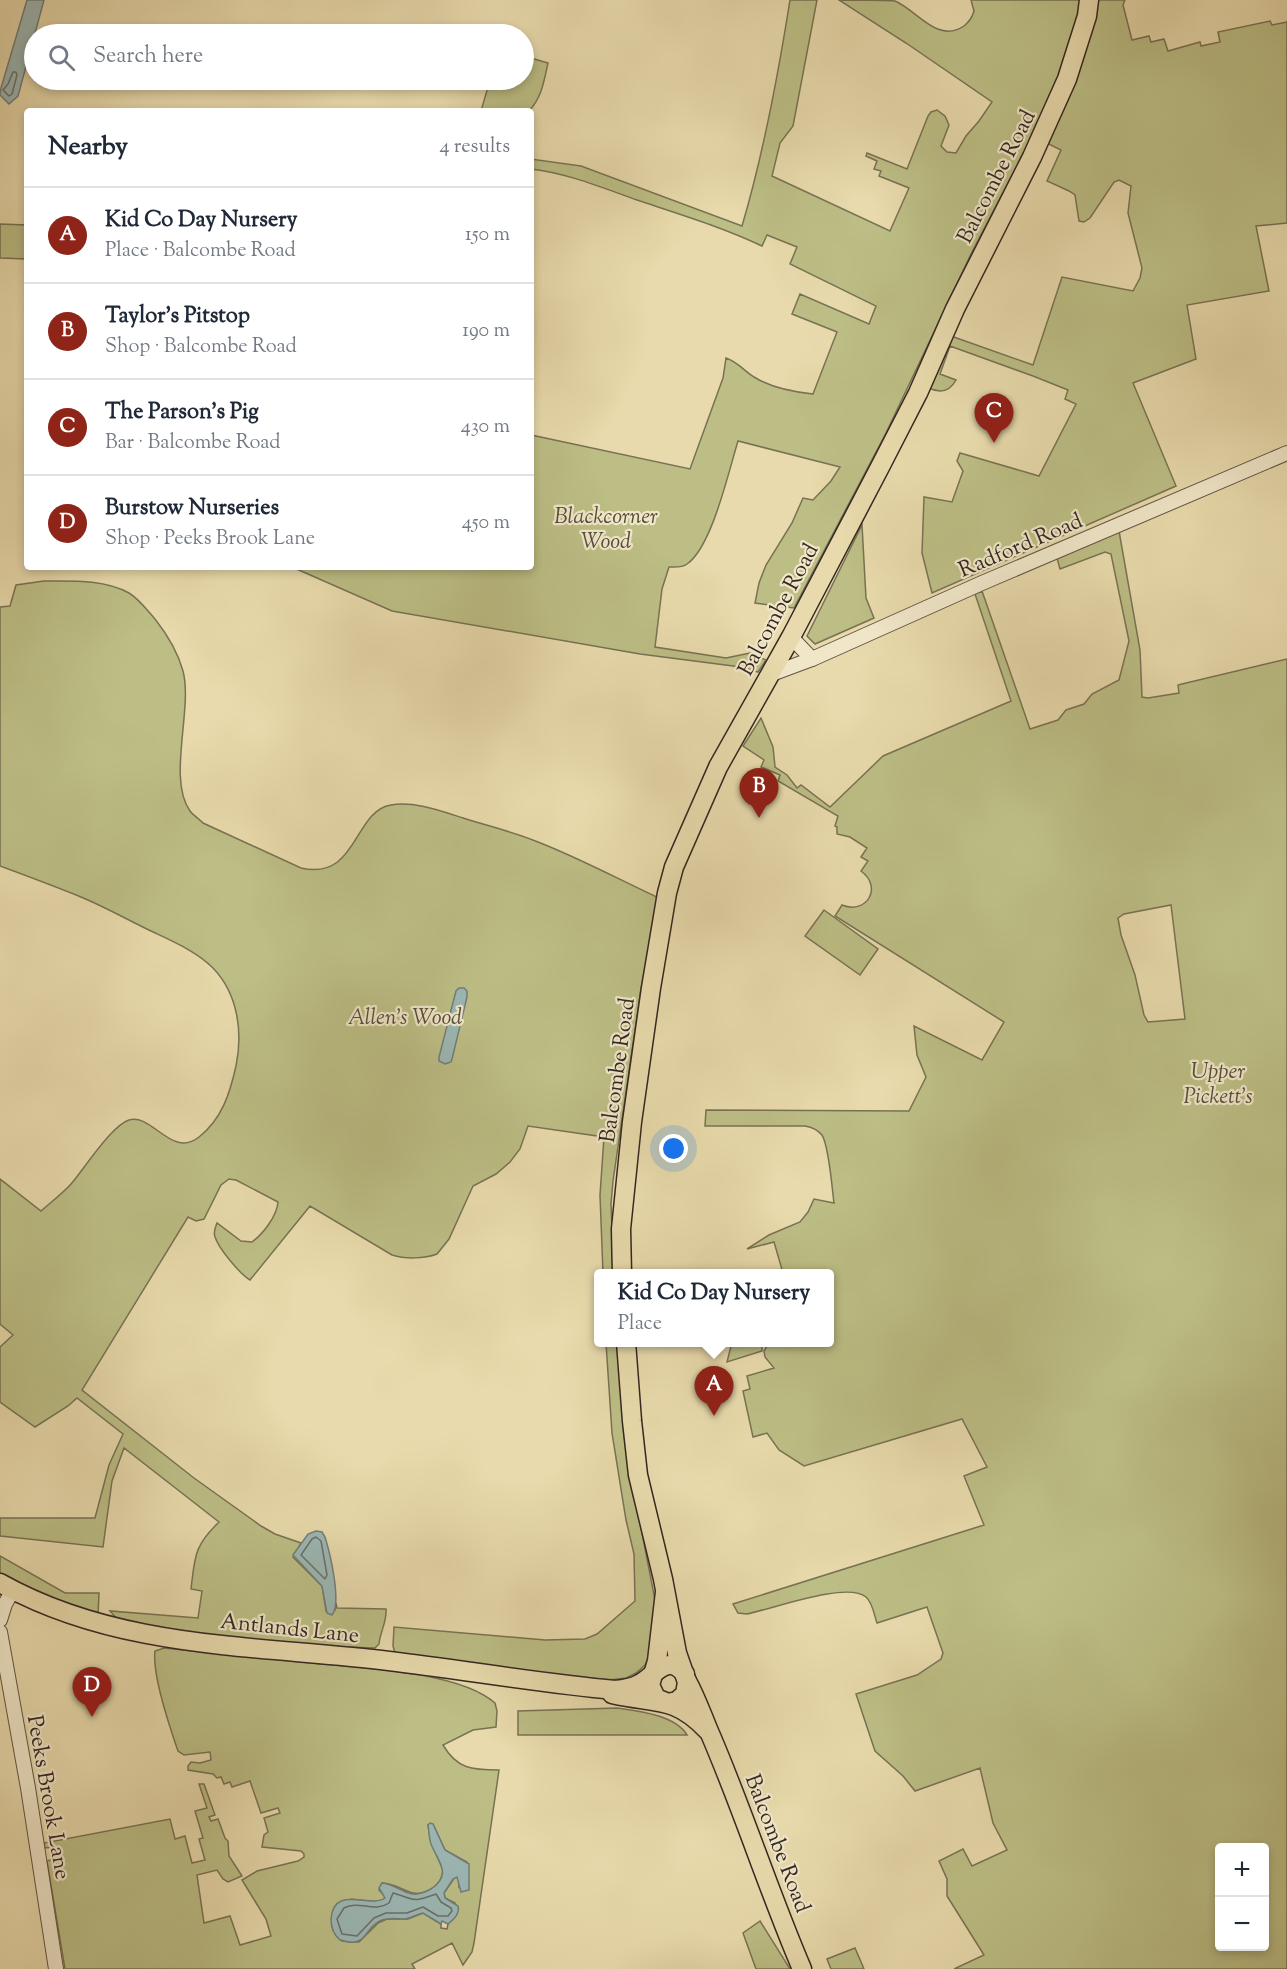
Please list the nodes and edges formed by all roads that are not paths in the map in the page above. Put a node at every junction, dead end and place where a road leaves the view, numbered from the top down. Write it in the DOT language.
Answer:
graph roads {
  1 [pos="1089,0"];
  2 [pos="1287,453"];
  3 [pos="791,637"];
  4 [pos="812,659"];
  5 [pos="769,675"];
  6 [pos="622,1269"];
  7 [pos="626,1347"];
  8 [pos="7,1586"];
  9 [pos="665,1592"];
  10 [pos="0,1618"];
  11 [pos="0,1632"];
  12 [pos="653,1674"];
  13 [pos="686,1677"];
  14 [pos="585,1687"];
  15 [pos="665,1702"];
  16 [pos="710,1734"];
  17 [pos="56,1969"];
  18 [pos="802,1969"];
  1 -- 3 [label="main road, Balcombe Road"];
  2 -- 4 [label="street, Radford Road"];
  3 -- 4 [label="street"];
  3 -- 5 [label="main road, Balcombe Road"];
  4 -- 5 [label="street, Radford Road"];
  5 -- 6 [label="main road, Balcombe Road"];
  7 -- 9 [label="main road, Balcombe Road"];
  8 -- 10 [label="street"];
  8 -- 14 [label="main road, Antlands Lane"];
  9 -- 12 [label="main road, Balcombe Road"];
  9 -- 13 [label="main road, Balcombe Road"];
  11 -- 17 [label="street, Peeks Brook Lane"];
  12 -- 13 [label="main road"];
  12 -- 14 [label="main road, Antlands Lane"];
  12 -- 15 [label="main road"];
  13 -- 15 [label="main road"];
  13 -- 16 [label="main road, Balcombe Road"];
  14 -- 15 [label="main road, Antlands Lane"];
  15 -- 16 [label="main road, Balcombe Road"];
  16 -- 18 [label="main road, Balcombe Road"];
}
